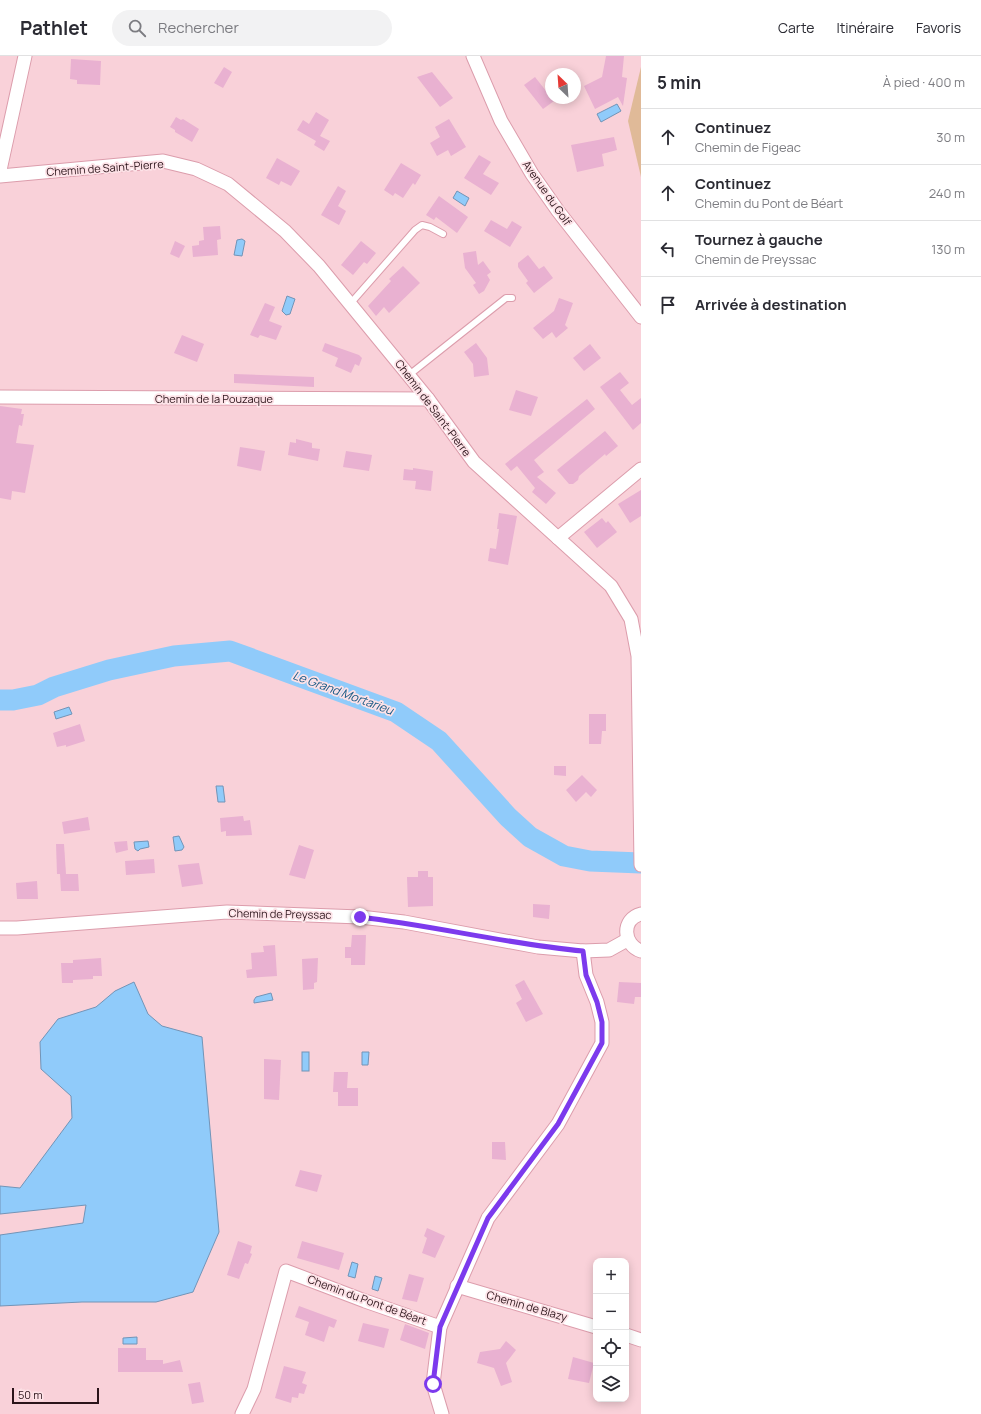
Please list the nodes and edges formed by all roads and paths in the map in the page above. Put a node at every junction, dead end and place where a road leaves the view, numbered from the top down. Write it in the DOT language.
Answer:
graph roads {
  1 [pos="25,56"];
  2 [pos="474,56"];
  3 [pos="0,170"];
  4 [pos="0,176"];
  5 [pos="443,234"];
  6 [pos="512,298"];
  7 [pos="350,304"];
  8 [pos="641,317"];
  9 [pos="408,375"];
  10 [pos="0,397"];
  11 [pos="428,399"];
  12 [pos="641,469"];
  13 [pos="558,538"];
  14 [pos="640,855"];
  15 [pos="641,865"];
  16 [pos="641,914"];
  17 [pos="0,928"];
  18 [pos="627,940"];
  19 [pos="641,950"];
  20 [pos="583,951"];
  21 [pos="457,1286"];
  22 [pos="593,1326"];
  23 [pos="440,1327"];
  24 [pos="629,1336"];
  25 [pos="641,1340"];
  26 [pos="242,1414"];
  27 [pos="442,1414"];
  1 -- 3 [label="street"];
  2 -- 8 [label="street, Avenue du Golf"];
  4 -- 7 [label="street, Chemin de Saint-Pierre"];
  5 -- 7 [label="lane"];
  6 -- 9 [label="lane"];
  7 -- 9 [label="street, Chemin de Saint-Pierre"];
  9 -- 11 [label="street, Chemin de Saint-Pierre"];
  10 -- 11 [label="street, Chemin de la Pouzaque"];
  11 -- 13 [label="street, Chemin de Saint-Pierre"];
  12 -- 13 [label="street"];
  13 -- 14 [label="street, Chemin de Saint-Pierre"];
  14 -- 15 [label="street, Chemin de Saint-Pierre"];
  16 -- 18 [label="street"];
  17 -- 20 [label="street, Chemin de Preyssac"];
  18 -- 19 [label="street"];
  18 -- 20 [label="street, Chemin de Preyssac"];
  20 -- 21 [label="street, Chemin du Pont de Béart"];
  21 -- 22 [label="street, Chemin de Blazy"];
  21 -- 23 [label="street, Chemin du Pont de Béart"];
  23 -- 26 [label="street, Chemin du Pont de Béart"];
  23 -- 27 [label="street"];
  24 -- 25 [label="street"];
}
